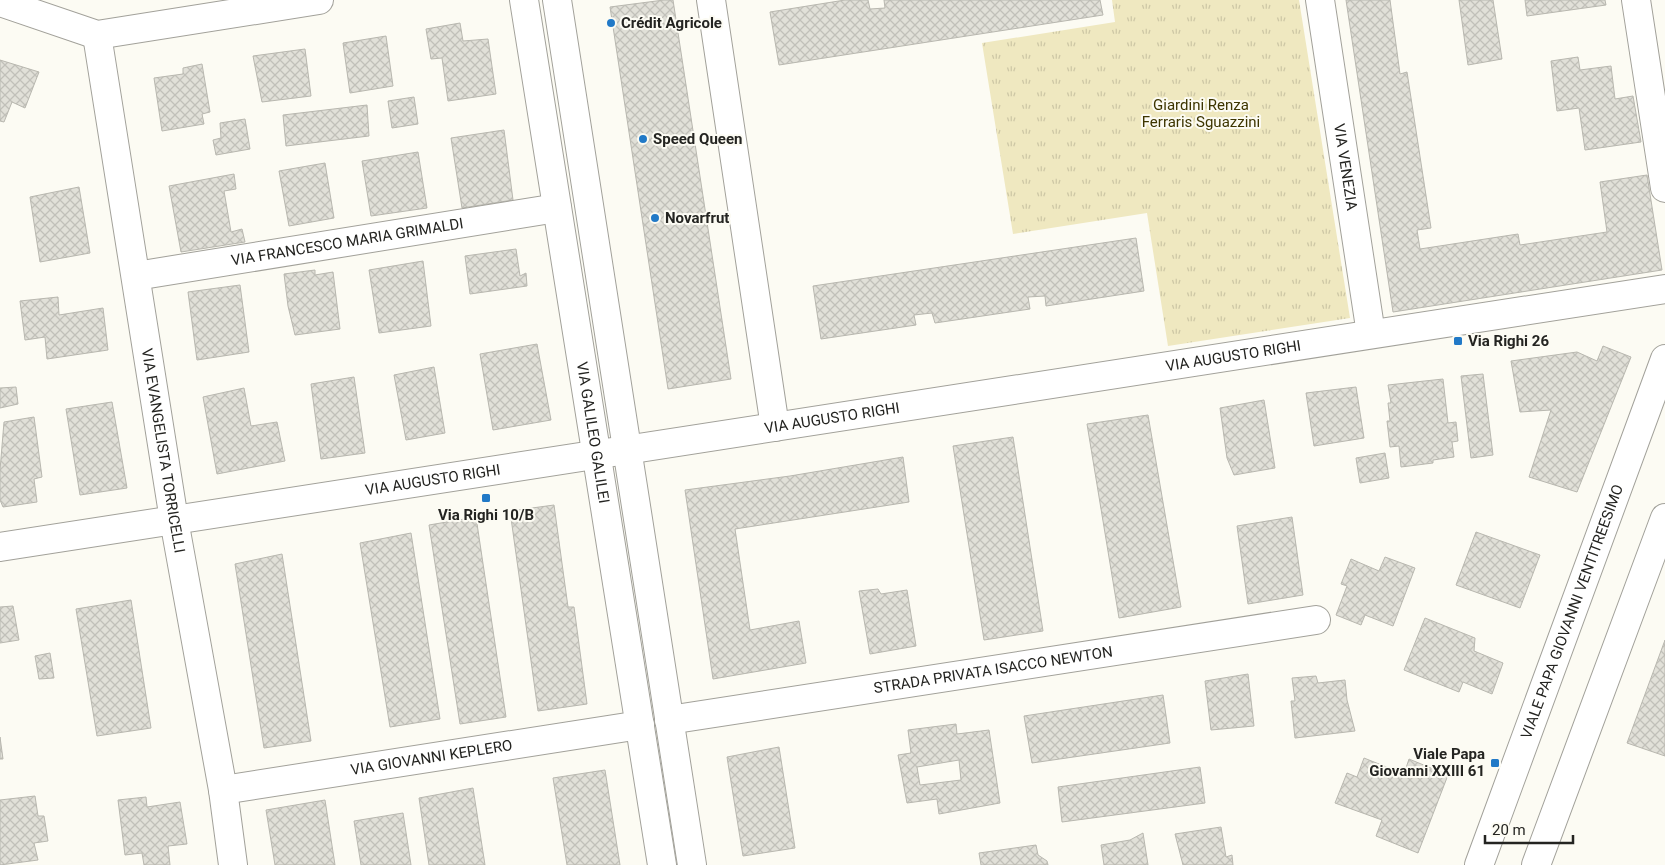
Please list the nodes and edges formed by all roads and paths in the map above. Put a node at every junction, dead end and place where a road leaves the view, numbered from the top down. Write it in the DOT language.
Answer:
graph roads {
  1 [pos="319,0"];
  2 [pos="524,0"];
  3 [pos="557,0"];
  4 [pos="711,0"];
  5 [pos="1320,0"];
  6 [pos="1636,0"];
  7 [pos="0,2"];
  8 [pos="97,35"];
  9 [pos="1665,188"];
  10 [pos="558,208"];
  11 [pos="136,276"];
  12 [pos="1665,289"];
  13 [pos="1371,334"];
  14 [pos="1665,359"];
  15 [pos="775,427"];
  16 [pos="627,450"];
  17 [pos="597,454"];
  18 [pos="1665,518"];
  19 [pos="174,520"];
  20 [pos="0,547"];
  21 [pos="1316,620"];
  22 [pos="669,720"];
  23 [pos="640,725"];
  24 [pos="223,790"];
  25 [pos="233,865"];
  26 [pos="662,865"];
  27 [pos="692,865"];
  28 [pos="1479,865"];
  29 [pos="1536,865"];
  1 -- 8 [label="street"];
  2 -- 10 [label="street, VIA GALILEO GALILEI"];
  3 -- 16 [label="street, VIA GALILEO GALILEI"];
  4 -- 15 [label="street"];
  5 -- 13 [label="street, VIA VENEZIA"];
  6 -- 9 [label="street"];
  7 -- 8 [label="street"];
  8 -- 11 [label="street, VIA EVANGELISTA TORRICELLI"];
  10 -- 11 [label="street, VIA FRANCESCO MARIA GRIMALDI"];
  10 -- 17 [label="street, VIA GALILEO GALILEI"];
  11 -- 19 [label="street, VIA EVANGELISTA TORRICELLI"];
  12 -- 13 [label="street, VIA AUGUSTO RIGHI"];
  13 -- 15 [label="street, VIA AUGUSTO RIGHI"];
  14 -- 28 [label="street, VIALE PAPA GIOVANNI VENTITREESIMO"];
  15 -- 16 [label="street, VIA AUGUSTO RIGHI"];
  16 -- 17 [label="street, VIA AUGUSTO RIGHI"];
  16 -- 22 [label="street, VIA GALILEO GALILEI"];
  17 -- 19 [label="street, VIA AUGUSTO RIGHI"];
  17 -- 23 [label="street, VIA GALILEO GALILEI"];
  18 -- 29 [label="street"];
  19 -- 20 [label="street, VIA AUGUSTO RIGHI"];
  19 -- 24 [label="street, VIA EVANGELISTA TORRICELLI"];
  21 -- 22 [label="street, STRADA PRIVATA ISACCO NEWTON"];
  22 -- 27 [label="street, VIA GALILEO GALILEI"];
  23 -- 24 [label="street, VIA GIOVANNI KEPLERO"];
  23 -- 26 [label="street, VIA GALILEO GALILEI"];
  24 -- 25 [label="street, VIA EVANGELISTA TORRICELLI"];
}
